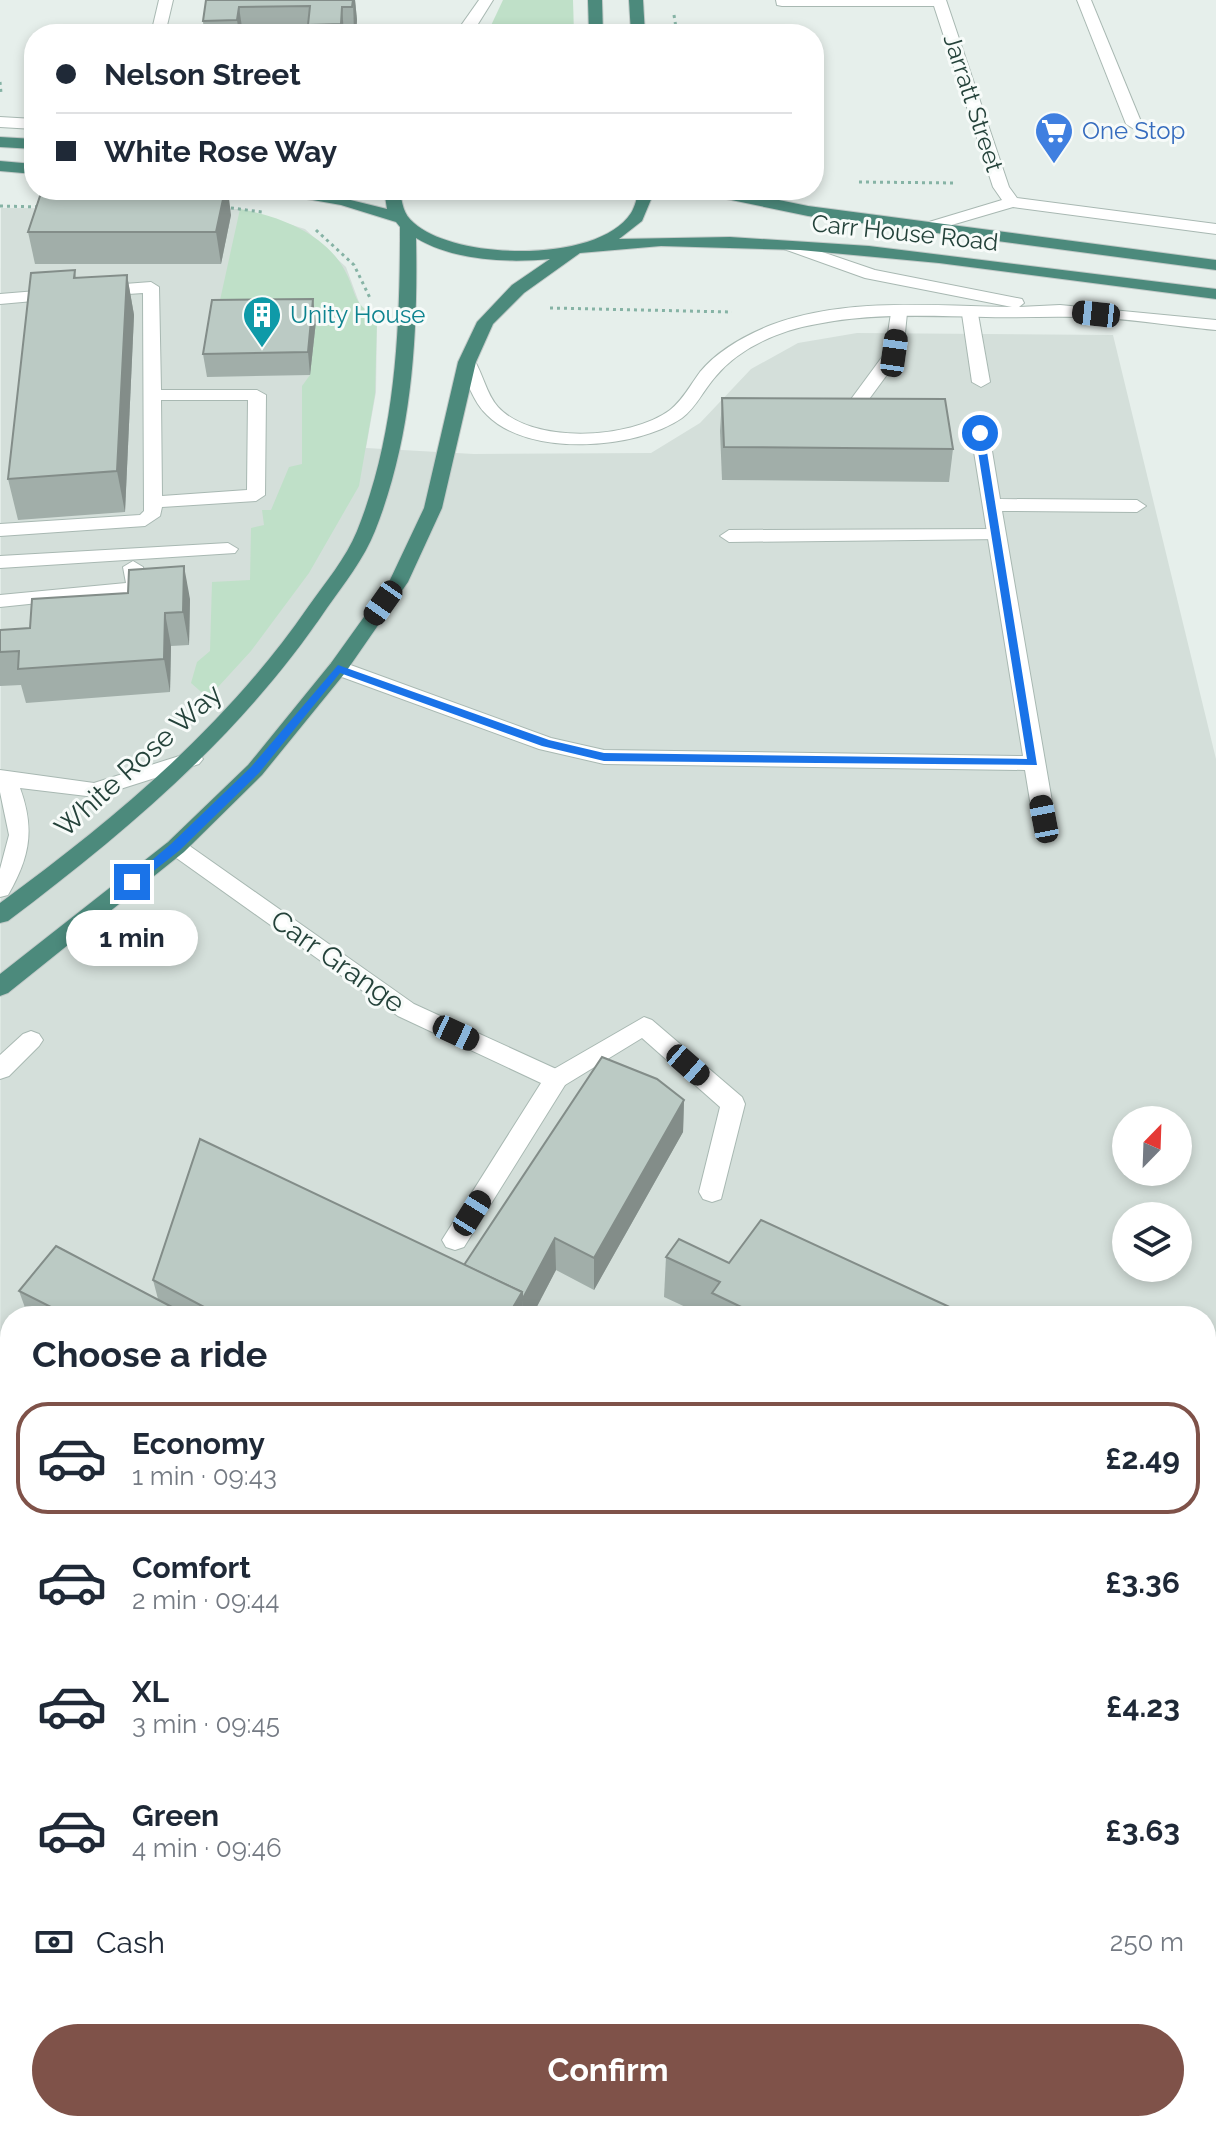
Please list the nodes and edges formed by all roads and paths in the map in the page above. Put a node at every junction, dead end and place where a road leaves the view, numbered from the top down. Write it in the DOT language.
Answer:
graph roads {
  1 [pos="166,0"];
  2 [pos="486,0"];
  3 [pos="595,0"];
  4 [pos="636,0"];
  5 [pos="1084,0"];
  6 [pos="939,1"];
  7 [pos="782,2"];
  8 [pos="160,24"];
  9 [pos="469,24"];
  10 [pos="596,24"];
  11 [pos="637,24"];
  12 [pos="0,122"];
  13 [pos="24,123"];
  14 [pos="1134,124"];
  15 [pos="0,142"];
  16 [pos="24,143"];
  17 [pos="0,166"];
  18 [pos="24,168"];
  19 [pos="853,182"];
  20 [pos="1001,187"];
  21 [pos="339,200"];
  22 [pos="396,200"];
  23 [pos="644,200"];
  24 [pos="755,200"];
  25 [pos="1012,202"];
  26 [pos="404,222"];
  27 [pos="925,228"];
  28 [pos="1216,229"];
  29 [pos="790,246"];
  30 [pos="581,248"];
  31 [pos="1216,265"];
  32 [pos="880,276"];
  33 [pos="1216,294"];
  34 [pos="0,299"];
  35 [pos="1073,312"];
  36 [pos="899,313"];
  37 [pos="970,314"];
  38 [pos="856,316"];
  39 [pos="1216,325"];
  40 [pos="467,362"];
  41 [pos="981,382"];
  42 [pos="153,395"];
  43 [pos="840,426"];
  44 [pos="980,433"];
  45 [pos="153,502"];
  46 [pos="991,505"];
  47 [pos="1137,506"];
  48 [pos="122,522"];
  49 [pos="0,530"];
  50 [pos="996,535"];
  51 [pos="729,536"];
  52 [pos="228,549"];
  53 [pos="131,556"];
  54 [pos="0,562"];
  55 [pos="0,601"];
  56 [pos="338,668"];
  57 [pos="192,759"];
  58 [pos="1033,763"];
  59 [pos="3,778"];
  60 [pos="1044,819"];
  61 [pos="176,847"];
  62 [pos="0,889"];
  63 [pos="0,915"];
  64 [pos="0,987"];
  65 [pos="31,1040"];
  66 [pos="0,1070"];
  67 [pos="556,1079"];
  68 [pos="712,1192"];
  69 [pos="455,1240"];
  1 -- 8 [label="street"];
  2 -- 9 [label="street"];
  3 -- 10 [label="highway"];
  4 -- 11 [label="highway"];
  5 -- 14 [label="street"];
  6 -- 7 [label="street"];
  6 -- 20 [label="street, Jarratt Street"];
  12 -- 13 [label="street"];
  15 -- 16 [label="highway"];
  17 -- 18 [label="highway"];
  19 -- 20 [label="path"];
  20 -- 25 [label="street, Jarratt Street"];
  21 -- 26 [label="highway"];
  22 -- 26 [label="highway, White Rose Way"];
  23 -- 30 [label="highway"];
  24 -- 27 [label="highway, Carr House Road"];
  25 -- 27 [label="street"];
  25 -- 28 [label="street"];
  26 -- 30 [label="highway, Carr House Road"];
  26 -- 57 [label="highway, White Rose Way"];
  27 -- 31 [label="highway, Carr House Road"];
  29 -- 30 [label="highway, Carr House Road"];
  29 -- 32 [label="street"];
  29 -- 33 [label="highway, Carr House Road"];
  30 -- 40 [label="highway"];
  32 -- 35 [label="street"];
  32 -- 38 [label="street"];
  34 -- 42 [label="street"];
  35 -- 37 [label="street"];
  35 -- 39 [label="street"];
  36 -- 37 [label="street"];
  36 -- 38 [label="street"];
  36 -- 43 [label="street"];
  37 -- 41 [label="street"];
  38 -- 40 [label="street"];
  40 -- 56 [label="highway"];
  42 -- 45 [label="street"];
  42 -- 45 [label="street"];
  44 -- 46 [label="street"];
  45 -- 48 [label="street"];
  46 -- 47 [label="street"];
  46 -- 50 [label="street"];
  48 -- 49 [label="street"];
  48 -- 53 [label="street"];
  50 -- 51 [label="street"];
  50 -- 58 [label="street"];
  52 -- 53 [label="street"];
  53 -- 54 [label="street"];
  53 -- 55 [label="street"];
  56 -- 58 [label="street"];
  56 -- 61 [label="highway"];
  57 -- 59 [label="street"];
  57 -- 63 [label="highway, White Rose Way"];
  58 -- 60 [label="street"];
  59 -- 62 [label="street"];
  61 -- 64 [label="highway"];
  61 -- 67 [label="street, Carr Grange"];
  65 -- 66 [label="street"];
  67 -- 68 [label="street"];
  67 -- 69 [label="street"];
}
